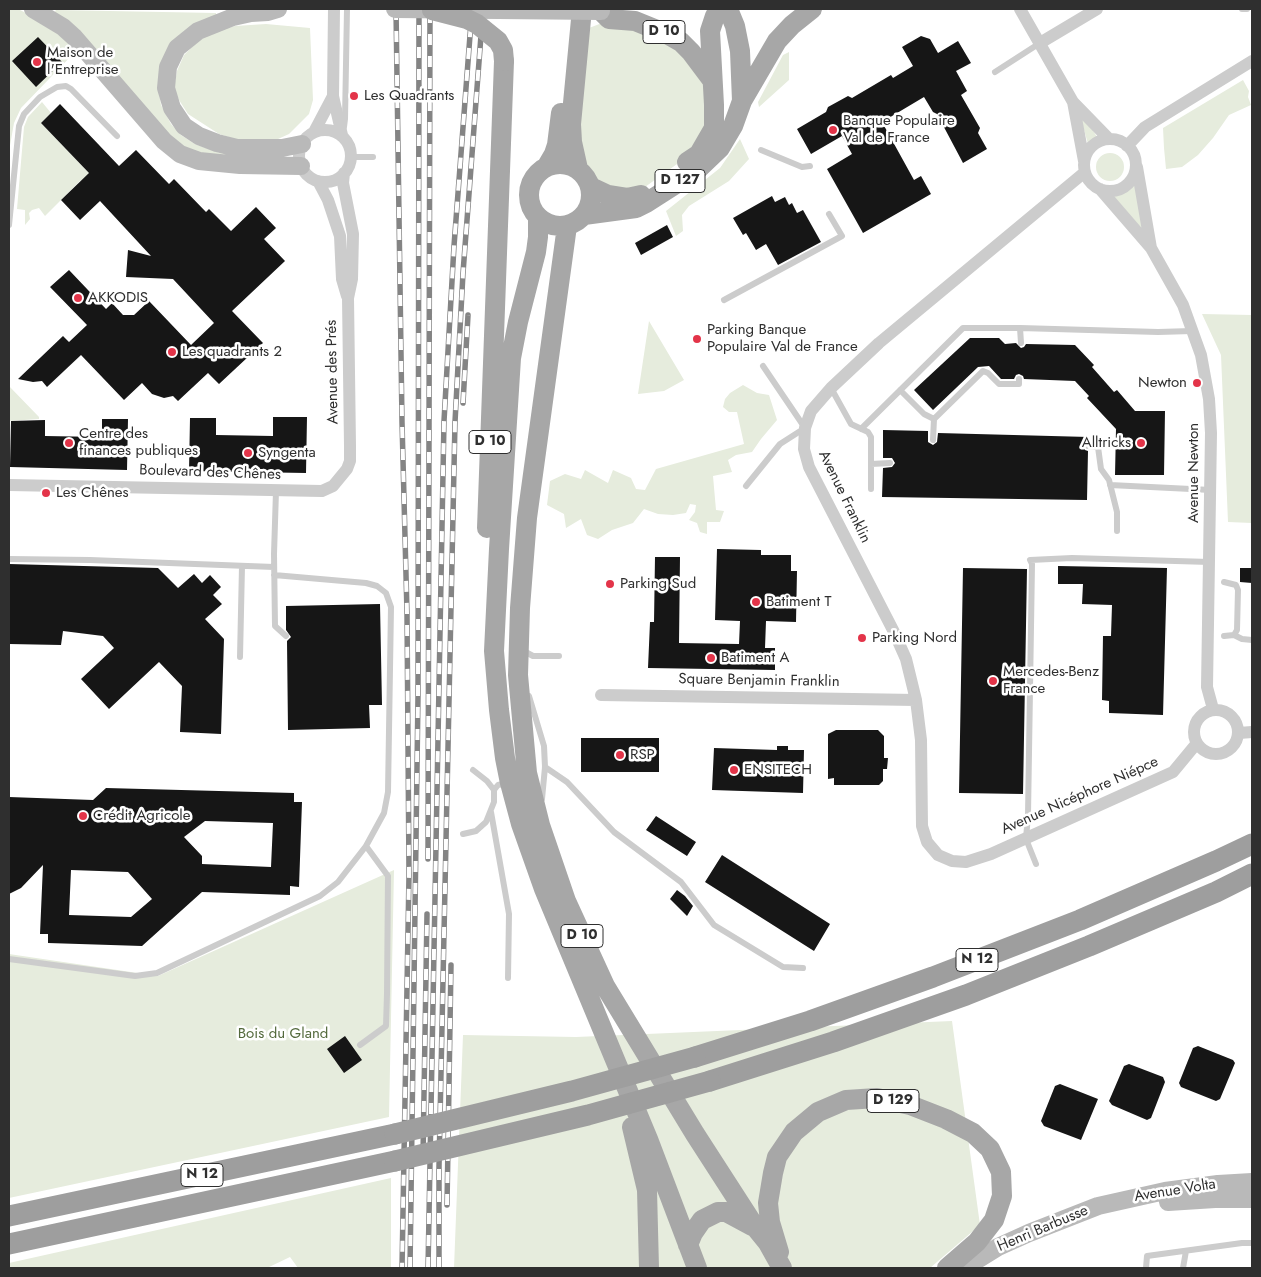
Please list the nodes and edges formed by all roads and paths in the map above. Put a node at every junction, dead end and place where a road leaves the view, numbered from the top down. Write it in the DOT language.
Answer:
graph roads {
  1 [pos="33,9"];
  2 [pos="278,9"];
  3 [pos="334,9"];
  4 [pos="347,9"];
  5 [pos="396,9"];
  6 [pos="568,9"];
  7 [pos="724,9"];
  8 [pos="728,9"];
  9 [pos="812,9"];
  10 [pos="1020,9"];
  11 [pos="1097,9"];
  12 [pos="1242,9"];
  13 [pos="1246,9"];
  14 [pos="432,10"];
  15 [pos="596,10"];
  16 [pos="1040,43"];
  17 [pos="1252,61"];
  18 [pos="995,72"];
  19 [pos="712,80"];
  20 [pos="333,96"];
  21 [pos="742,101"];
  22 [pos="1073,102"];
  23 [pos="117,136"];
  24 [pos="342,136"];
  25 [pos="308,138"];
  26 [pos="1109,139"];
  27 [pos="1127,146"];
  28 [pos="761,150"];
  29 [pos="351,157"];
  30 [pos="373,157"];
  31 [pos="1136,164"];
  32 [pos="301,166"];
  33 [pos="547,166"];
  34 [pos="810,166"];
  35 [pos="1085,168"];
  36 [pos="578,169"];
  37 [pos="344,173"];
  38 [pos="318,181"];
  39 [pos="591,187"];
  40 [pos="1100,189"];
  41 [pos="829,214"];
  42 [pos="584,215"];
  43 [pos="538,217"];
  44 [pos="9,225"];
  45 [pos="567,226"];
  46 [pos="1151,248"];
  47 [pos="348,298"];
  48 [pos="724,300"];
  49 [pos="1020,328"];
  50 [pos="1194,331"];
  51 [pos="1021,344"];
  52 [pos="763,366"];
  53 [pos="1019,379"];
  54 [pos="831,388"];
  55 [pos="900,390"];
  56 [pos="934,419"];
  57 [pos="805,428"];
  58 [pos="861,429"];
  59 [pos="933,440"];
  60 [pos="350,446"];
  61 [pos="1088,446"];
  62 [pos="871,464"];
  63 [pos="890,464"];
  64 [pos="9,485"];
  65 [pos="1110,485"];
  66 [pos="746,486"];
  67 [pos="871,489"];
  68 [pos="1210,490"];
  69 [pos="276,491"];
  70 [pos="1117,531"];
  71 [pos="9,559"];
  72 [pos="1210,562"];
  73 [pos="242,566"];
  74 [pos="274,571"];
  75 [pos="1224,582"];
  76 [pos="1234,635"];
  77 [pos="286,636"];
  78 [pos="1224,636"];
  79 [pos="1252,640"];
  80 [pos="518,648"];
  81 [pos="494,651"];
  82 [pos="558,656"];
  83 [pos="240,657"];
  84 [pos="602,696"];
  85 [pos="916,700"];
  86 [pos="1213,709"];
  87 [pos="1252,732"];
  88 [pos="1239,733"];
  89 [pos="1197,743"];
  90 [pos="545,767"];
  91 [pos="474,770"];
  92 [pos="502,787"];
  93 [pos="491,812"];
  94 [pos="540,825"];
  95 [pos="463,834"];
  96 [pos="1026,838"];
  97 [pos="1252,844"];
  98 [pos="366,846"];
  99 [pos="966,862"];
  100 [pos="1036,864"];
  101 [pos="1252,874"];
  102 [pos="9,959"];
  103 [pos="803,968"];
  104 [pos="508,978"];
  105 [pos="360,1045"];
  106 [pos="614,1054"];
  107 [pos="1252,1182"];
  108 [pos="1252,1199"];
  109 [pos="1103,1210"];
  110 [pos="9,1216"];
  111 [pos="754,1228"];
  112 [pos="1252,1243"];
  113 [pos="9,1244"];
  114 [pos="688,1245"];
  115 [pos="1186,1251"];
  116 [pos="649,1268"];
  117 [pos="697,1268"];
  118 [pos="771,1268"];
  119 [pos="783,1268"];
  120 [pos="947,1268"];
  121 [pos="964,1268"];
  122 [pos="984,1268"];
  123 [pos="1146,1268"];
  124 [pos="1183,1268"];
  1 -- 32 [label="main road"];
  2 -- 25 [label="main road"];
  3 -- 20 [label="street"];
  4 -- 24 [label="lane"];
  5 -- 14 [label="main road, bridge"];
  6 -- 33 [label="main road"];
  7 -- 19 [label="main road"];
  8 -- 21 [label="main road, D 127"];
  9 -- 21 [label="main road, D 127"];
  10 -- 16 [label="street"];
  11 -- 16 [label="street"];
  12 -- 13 [label="lane"];
  14 -- 15 [label="main road, bridge"];
  14 -- 81 [label="main road, D 10, bridge"];
  15 -- 19 [label="main road, D 10"];
  15 -- 36 [label="main road"];
  16 -- 18 [label="lane"];
  16 -- 22 [label="street"];
  17 -- 27 [label="street"];
  19 -- 39 [label="main road"];
  20 -- 24 [label="street"];
  20 -- 25 [label="street"];
  21 -- 42 [label="main road, D 127"];
  22 -- 26 [label="street"];
  22 -- 35 [label="street"];
  23 -- 44 [label="lane"];
  24 -- 25 [label="street"];
  24 -- 29 [label="street"];
  25 -- 32 [label="street"];
  26 -- 27 [label="street"];
  26 -- 35 [label="street"];
  27 -- 31 [label="street, Avenue Newton"];
  28 -- 34 [label="lane"];
  29 -- 30 [label="lane"];
  29 -- 37 [label="street, Avenue des Prés"];
  31 -- 40 [label="street"];
  31 -- 46 [label="street, Avenue Newton"];
  32 -- 38 [label="street, Avenue des Prés"];
  33 -- 36 [label="main road"];
  33 -- 43 [label="main road"];
  35 -- 40 [label="street, Avenue Newton"];
  35 -- 54 [label="street, Avenue Franklin"];
  36 -- 39 [label="main road"];
  37 -- 38 [label="street"];
  37 -- 47 [label="street, Avenue des Prés"];
  38 -- 47 [label="street, Avenue des Prés"];
  39 -- 42 [label="main road"];
  40 -- 46 [label="street, Avenue Newton"];
  41 -- 48 [label="lane"];
  42 -- 45 [label="main road"];
  43 -- 45 [label="main road"];
  43 -- 81 [label="main road, D 10"];
  45 -- 80 [label="main road, D 10"];
  46 -- 50 [label="street, Avenue Newton"];
  47 -- 60 [label="street, Avenue des Prés"];
  49 -- 50 [label="lane"];
  49 -- 51 [label="lane"];
  49 -- 55 [label="lane"];
  50 -- 68 [label="street, Avenue Newton"];
  52 -- 57 [label="lane"];
  53 -- 56 [label="lane"];
  54 -- 57 [label="street, Avenue Franklin"];
  54 -- 58 [label="lane"];
  55 -- 56 [label="lane"];
  55 -- 58 [label="lane"];
  56 -- 59 [label="lane"];
  57 -- 66 [label="lane"];
  57 -- 85 [label="street, Avenue Franklin"];
  58 -- 62 [label="lane"];
  60 -- 69 [label="street, Boulevard des Chênes"];
  61 -- 65 [label="lane"];
  62 -- 63 [label="lane"];
  62 -- 67 [label="lane"];
  64 -- 69 [label="street, Boulevard des Chênes"];
  65 -- 68 [label="lane"];
  65 -- 70 [label="lane"];
  68 -- 72 [label="street, Avenue Newton"];
  69 -- 74 [label="lane"];
  71 -- 73 [label="lane"];
  72 -- 86 [label="street, Avenue Newton"];
  72 -- 96 [label="lane"];
  73 -- 74 [label="lane"];
  73 -- 83 [label="lane"];
  74 -- 77 [label="lane"];
  74 -- 98 [label="lane"];
  75 -- 76 [label="lane"];
  76 -- 78 [label="lane"];
  76 -- 79 [label="lane"];
  80 -- 82 [label="lane"];
  80 -- 90 [label="lane"];
  80 -- 94 [label="main road, D 10"];
  81 -- 92 [label="main road, D 10"];
  84 -- 85 [label="street, Square Benjamin Franklin"];
  85 -- 99 [label="street, Avenue Franklin"];
  86 -- 88 [label="street"];
  86 -- 89 [label="street"];
  87 -- 88 [label="street"];
  88 -- 89 [label="street"];
  89 -- 96 [label="street, Avenue Nicéphore Niépce"];
  90 -- 94 [label="lane"];
  90 -- 103 [label="lane"];
  91 -- 92 [label="lane"];
  92 -- 93 [label="lane"];
  92 -- 106 [label="main road, D 10"];
  93 -- 95 [label="lane"];
  93 -- 104 [label="lane"];
  94 -- 111 [label="main road, D 10"];
  96 -- 99 [label="street, Avenue Nicéphore Niépce"];
  96 -- 100 [label="lane"];
  97 -- 110 [label="highway, N 12, bridge"];
  98 -- 102 [label="lane"];
  98 -- 105 [label="lane"];
  101 -- 113 [label="highway, N 12, bridge"];
  106 -- 114 [label="main road"];
  106 -- 116 [label="main road, D 10"];
  107 -- 109 [label="main road, Avenue Volta"];
  108 -- 109 [label="main road, Avenue Volta"];
  109 -- 121 [label="main road, Henri Barbusse"];
  109 -- 122 [label="main road, Henri Barbusse"];
  111 -- 114 [label="main road"];
  111 -- 118 [label="main road"];
  111 -- 119 [label="main road, D 10"];
  112 -- 115 [label="lane"];
  114 -- 117 [label="main road"];
  115 -- 123 [label="lane"];
  115 -- 124 [label="lane"];
  119 -- 120 [label="main road, D 129"];
}
